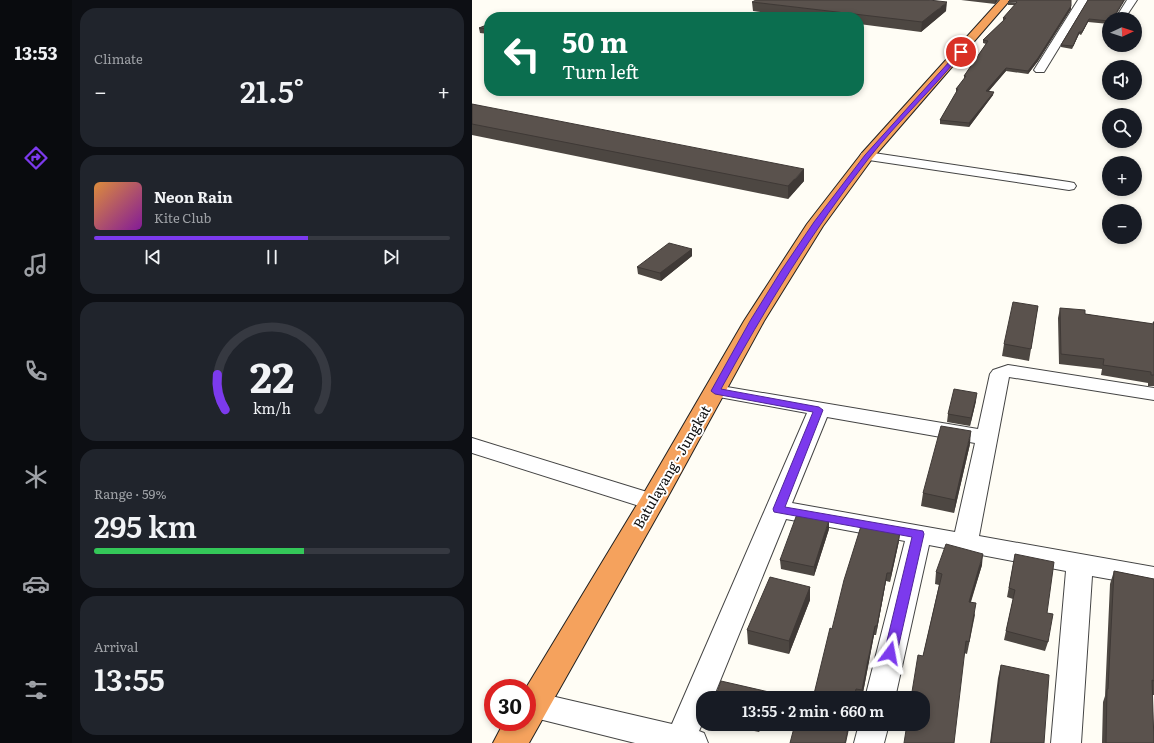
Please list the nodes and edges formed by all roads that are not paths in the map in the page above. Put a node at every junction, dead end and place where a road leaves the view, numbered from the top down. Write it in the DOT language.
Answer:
graph roads {
  1 [pos="1005,0"];
  2 [pos="1083,0"];
  3 [pos="1132,0"];
  4 [pos="1124,12"];
  5 [pos="1040,70"];
  6 [pos="867,156"];
  7 [pos="1069,186"];
  8 [pos="715,391"];
  9 [pos="1154,394"];
  10 [pos="819,410"];
  11 [pos="987,438"];
  12 [pos="472,445"];
  13 [pos="652,502"];
  14 [pos="778,509"];
  15 [pos="919,534"];
  16 [pos="965,542"];
  17 [pos="1080,563"];
  18 [pos="1154,577"];
  19 [pos="882,691"];
  20 [pos="536,700"];
  21 [pos="536,714"];
  22 [pos="517,731"];
  23 [pos="872,731"];
  24 [pos="686,741"];
  25 [pos="510,743"];
  26 [pos="869,743"];
  27 [pos="1066,743"];
  1 -- 6 [label="highway, Batulayang - Jungkat"];
  2 -- 5 [label="street"];
  3 -- 4 [label="street"];
  6 -- 7 [label="street"];
  6 -- 8 [label="highway, Batulayang - Jungkat"];
  8 -- 10 [label="street"];
  8 -- 13 [label="highway, Batulayang - Jungkat"];
  9 -- 11 [label="street"];
  10 -- 11 [label="street"];
  10 -- 14 [label="street"];
  11 -- 16 [label="street"];
  12 -- 13 [label="street"];
  13 -- 20 [label="highway, Batulayang - Jungkat"];
  14 -- 15 [label="street"];
  14 -- 24 [label="street"];
  15 -- 16 [label="street"];
  15 -- 19 [label="street"];
  16 -- 17 [label="street"];
  17 -- 18 [label="street"];
  17 -- 27 [label="street"];
  21 -- 24 [label="street"];
  22 -- 25 [label="highway, Batulayang - Jungkat"];
  23 -- 26 [label="street"];
}
